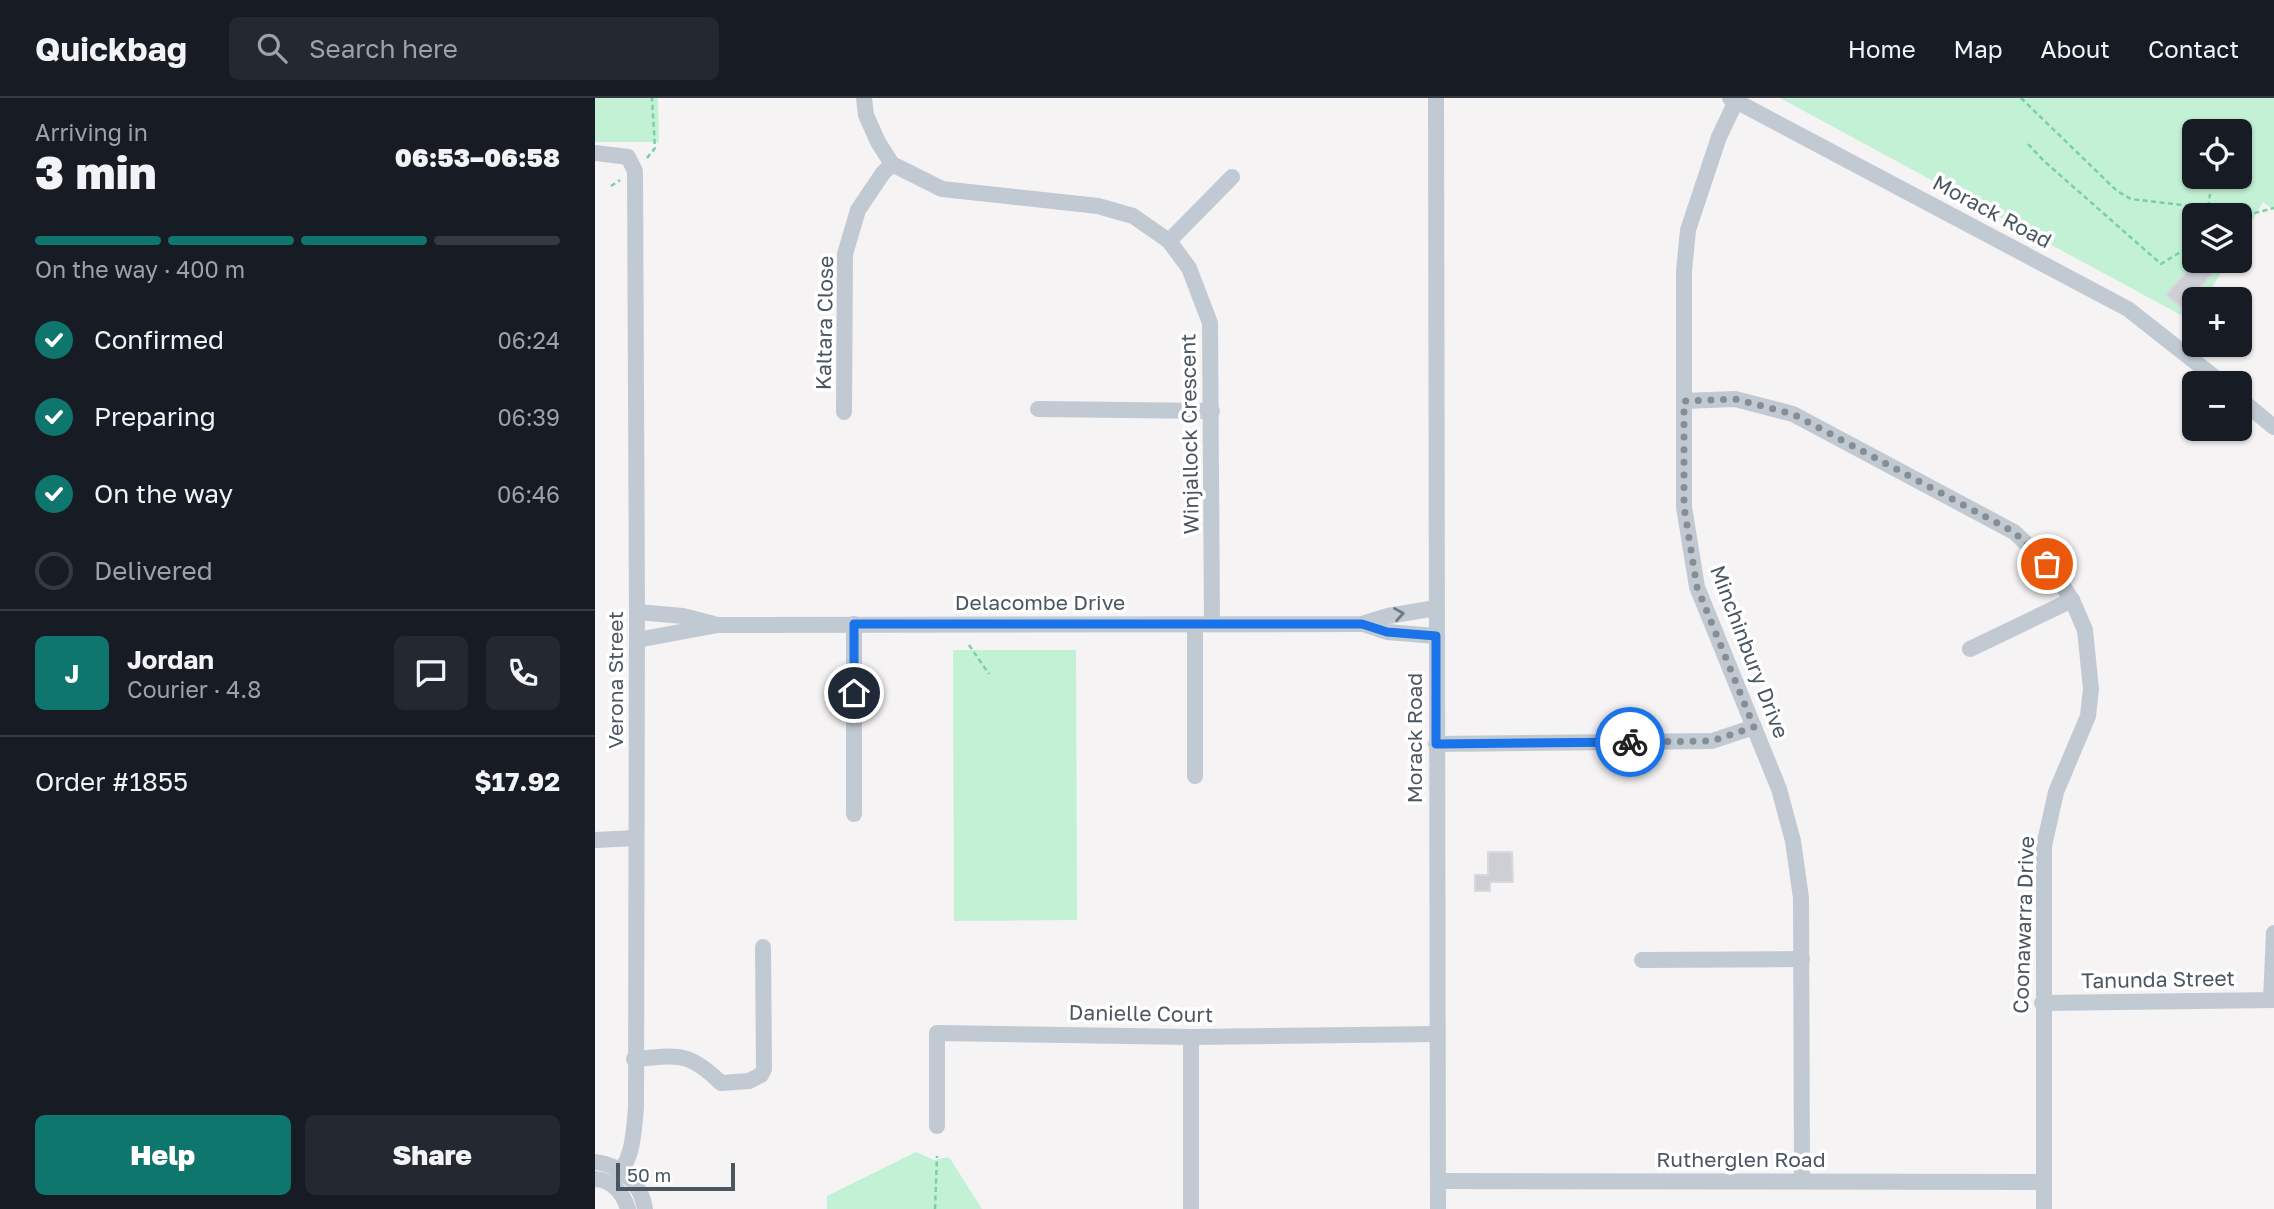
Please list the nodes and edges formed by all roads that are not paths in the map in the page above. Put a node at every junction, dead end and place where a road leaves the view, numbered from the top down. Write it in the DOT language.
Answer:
graph roads {
  1 [pos="864,98"];
  2 [pos="1436,98"];
  3 [pos="1733,100"];
  4 [pos="595,153"];
  5 [pos="892,164"];
  6 [pos="1232,177"];
  7 [pos="1169,241"];
  8 [pos="2207,371"];
  9 [pos="1684,401"];
  10 [pos="1038,409"];
  11 [pos="2252,409"];
  12 [pos="1212,411"];
  13 [pos="844,412"];
  14 [pos="2274,427"];
  15 [pos="2072,600"];
  16 [pos="1436,608"];
  17 [pos="637,612"];
  18 [pos="854,624"];
  19 [pos="1212,624"];
  20 [pos="1362,624"];
  21 [pos="718,625"];
  22 [pos="1195,625"];
  23 [pos="1436,636"];
  24 [pos="637,640"];
  25 [pos="1970,649"];
  26 [pos="1754,727"];
  27 [pos="1436,744"];
  28 [pos="1195,776"];
  29 [pos="854,814"];
  30 [pos="636,838"];
  31 [pos="595,841"];
  32 [pos="2274,933"];
  33 [pos="763,947"];
  34 [pos="1802,958"];
  35 [pos="1642,960"];
  36 [pos="2273,999"];
  37 [pos="2042,1003"];
  38 [pos="1437,1034"];
  39 [pos="1191,1037"];
  40 [pos="634,1059"];
  41 [pos="937,1126"];
  42 [pos="595,1162"];
  43 [pos="617,1178"];
  44 [pos="595,1179"];
  45 [pos="1802,1180"];
  46 [pos="1438,1181"];
  47 [pos="2044,1182"];
  48 [pos="628,1209"];
  49 [pos="645,1209"];
  50 [pos="1191,1209"];
  51 [pos="1438,1209"];
  52 [pos="2044,1209"];
  1 -- 5 [label="street"];
  2 -- 16 [label="street, Morack Road"];
  3 -- 8 [label="street, Morack Road"];
  3 -- 9 [label="street, Minchinbury Drive"];
  4 -- 17 [label="street, Verona Street"];
  5 -- 7 [label="street, Winjallock Crescent"];
  5 -- 13 [label="street, Kaltara Close"];
  6 -- 7 [label="street"];
  7 -- 12 [label="street, Winjallock Crescent"];
  9 -- 15 [label="street, Coonawarra Drive"];
  9 -- 26 [label="street, Minchinbury Drive"];
  10 -- 12 [label="street"];
  11 -- 14 [label="street"];
  12 -- 19 [label="street, Winjallock Crescent"];
  15 -- 25 [label="street"];
  15 -- 37 [label="street, Coonawarra Drive"];
  20 -- 16 [label="street, Delacombe Drive, one-way"];
  16 -- 23 [label="street, Morack Road"];
  17 -- 21 [label="street, Delacombe Drive"];
  17 -- 24 [label="street, Verona Street"];
  18 -- 21 [label="street, Delacombe Drive"];
  18 -- 22 [label="street, Delacombe Drive"];
  18 -- 29 [label="street"];
  19 -- 20 [label="street, Delacombe Drive"];
  19 -- 22 [label="street, Delacombe Drive"];
  20 -- 23 [label="street, Delacombe Drive"];
  21 -- 24 [label="street, Delacombe Drive"];
  22 -- 28 [label="street"];
  23 -- 27 [label="street, Morack Road"];
  24 -- 30 [label="street, Verona Street"];
  26 -- 27 [label="street"];
  26 -- 34 [label="street, Minchinbury Drive"];
  27 -- 38 [label="street, Morack Road"];
  30 -- 31 [label="street"];
  30 -- 40 [label="street, Verona Street"];
  32 -- 36 [label="street"];
  33 -- 40 [label="street"];
  34 -- 35 [label="street"];
  34 -- 45 [label="street, Minchinbury Drive"];
  36 -- 37 [label="street, Tanunda Street"];
  37 -- 47 [label="street, Coonawarra Drive"];
  38 -- 39 [label="street, Danielle Court"];
  38 -- 46 [label="street, Morack Road"];
  39 -- 41 [label="street, Danielle Court"];
  39 -- 50 [label="street"];
  40 -- 43 [label="street, Verona Street"];
  42 -- 43 [label="street"];
  43 -- 44 [label="street"];
  43 -- 48 [label="street"];
  43 -- 49 [label="street"];
  45 -- 46 [label="street, Rutherglen Road"];
  45 -- 47 [label="street, Rutherglen Road"];
  46 -- 51 [label="street, Morack Road"];
  47 -- 52 [label="street, Coonawarra Drive"];
}
